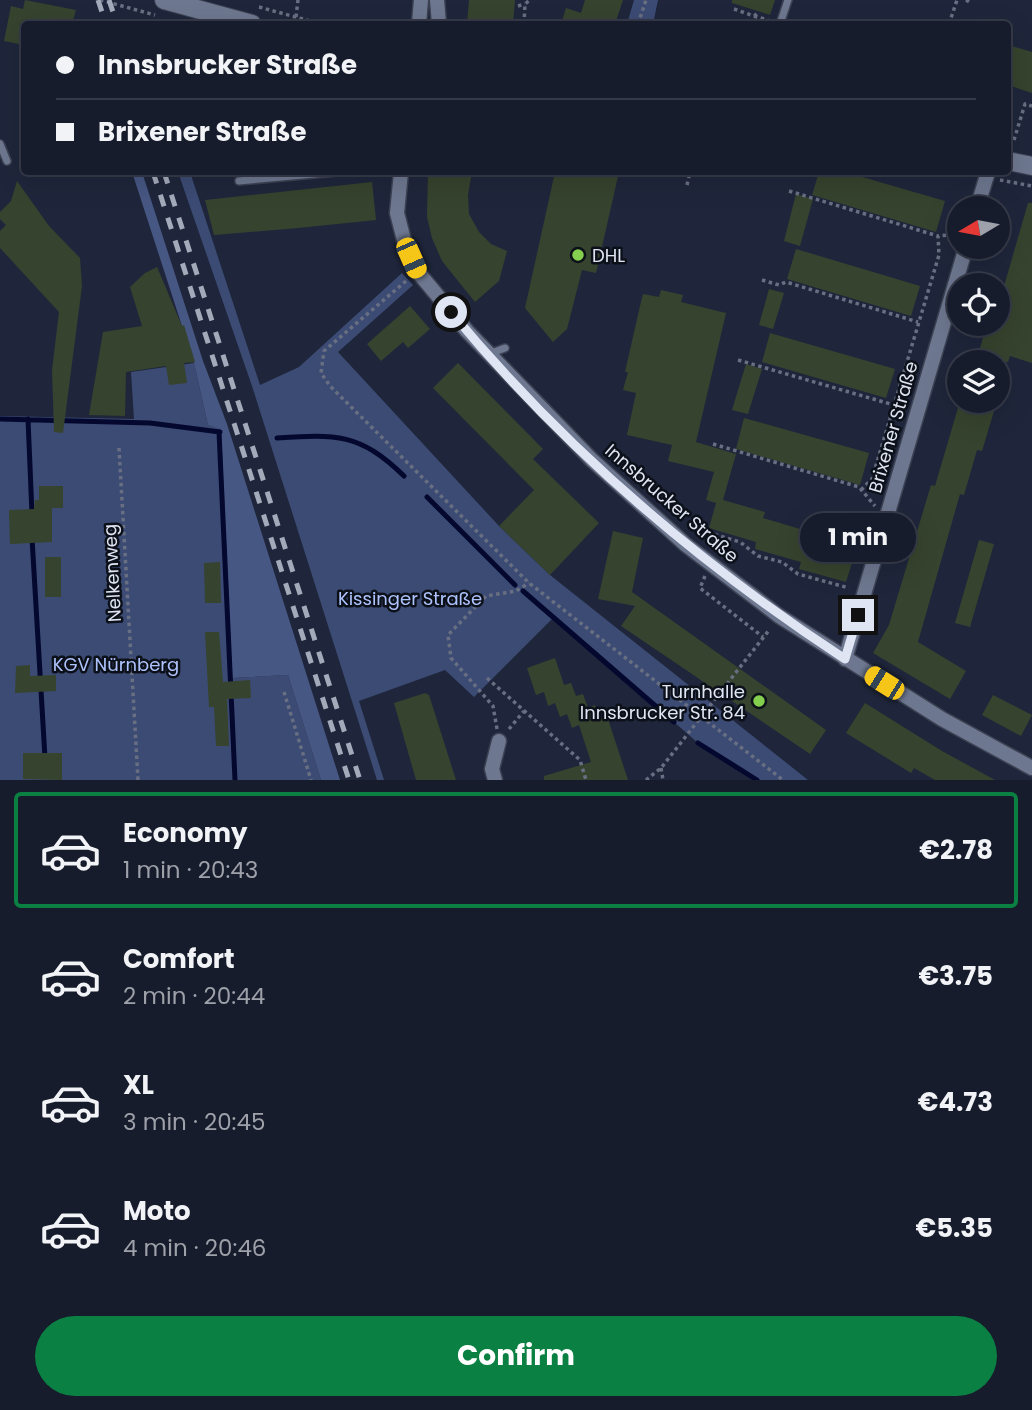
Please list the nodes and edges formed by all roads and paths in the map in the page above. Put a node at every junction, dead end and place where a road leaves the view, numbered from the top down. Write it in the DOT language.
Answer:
graph roads {
  1 [pos="100,0"];
  2 [pos="298,0"];
  3 [pos="421,0"];
  4 [pos="437,0"];
  5 [pos="530,0"];
  6 [pos="646,0"];
  7 [pos="788,0"];
  8 [pos="957,0"];
  9 [pos="966,0"];
  10 [pos="525,4"];
  11 [pos="971,4"];
  12 [pos="518,6"];
  13 [pos="258,7"];
  14 [pos="164,9"];
  15 [pos="734,9"];
  16 [pos="760,12"];
  17 [pos="754,16"];
  18 [pos="296,18"];
  19 [pos="234,21"];
  20 [pos="308,21"];
  21 [pos="419,21"];
  22 [pos="439,21"];
  23 [pos="524,21"];
  24 [pos="639,21"];
  25 [pos="771,21"];
  26 [pos="781,21"];
  27 [pos="950,21"];
  28 [pos="1032,106"];
  29 [pos="1014,140"];
  30 [pos="0,144"];
  31 [pos="7,162"];
  32 [pos="1011,162"];
  33 [pos="1032,166"];
  34 [pos="281,175"];
  35 [pos="401,175"];
  36 [pos="689,175"];
  37 [pos="987,175"];
  38 [pos="239,181"];
  39 [pos="687,184"];
  40 [pos="789,191"];
  41 [pos="981,196"];
  42 [pos="947,235"];
  43 [pos="938,236"];
  44 [pos="962,259"];
  45 [pos="417,271"];
  46 [pos="762,280"];
  47 [pos="918,322"];
  48 [pos="505,348"];
  49 [pos="488,354"];
  50 [pos="738,360"];
  51 [pos="894,405"];
  52 [pos="713,443"];
  53 [pos="118,449"];
  54 [pos="860,490"];
  55 [pos="887,517"];
  56 [pos="690,521"];
  57 [pos="709,563"];
  58 [pos="529,583"];
  59 [pos="864,593"];
  60 [pos="779,616"];
  61 [pos="763,637"];
  62 [pos="845,659"];
  63 [pos="487,678"];
  64 [pos="284,692"];
  65 [pos="524,711"];
  66 [pos="699,718"];
  67 [pos="499,741"];
  68 [pos="661,768"];
  69 [pos="1032,768"];
  70 [pos="138,780"];
  71 [pos="311,780"];
  72 [pos="495,780"];
  73 [pos="586,780"];
  74 [pos="646,780"];
  75 [pos="663,780"];
  76 [pos="783,780"];
  1 -- 14 [label="path"];
  2 -- 18 [label="path"];
  3 -- 21 [label="street"];
  4 -- 22 [label="street"];
  5 -- 10 [label="path"];
  6 -- 24 [label="path"];
  7 -- 26 [label="lane"];
  8 -- 27 [label="path"];
  9 -- 11 [label="path"];
  10 -- 12 [label="path"];
  10 -- 23 [label="path"];
  13 -- 18 [label="path"];
  14 -- 19 [label="street"];
  15 -- 17 [label="path"];
  16 -- 17 [label="path"];
  17 -- 25 [label="path"];
  18 -- 20 [label="path"];
  28 -- 29 [label="path"];
  30 -- 31 [label="lane"];
  32 -- 33 [label="street"];
  34 -- 38 [label="lane"];
  35 -- 45 [label="street, Innsbrucker Straße"];
  36 -- 39 [label="path"];
  37 -- 41 [label="street"];
  40 -- 43 [label="path"];
  42 -- 43 [label="path"];
  43 -- 47 [label="path"];
  44 -- 55 [label="street, Brixener Straße"];
  45 -- 49 [label="street, Innsbrucker Straße"];
  45 -- 58 [label="path"];
  46 -- 47 [label="path"];
  47 -- 51 [label="path"];
  48 -- 49 [label="lane"];
  49 -- 57 [label="street, Innsbrucker Straße"];
  50 -- 51 [label="path"];
  51 -- 54 [label="path"];
  52 -- 54 [label="path"];
  53 -- 70 [label="path, Nelkenweg"];
  54 -- 55 [label="path"];
  55 -- 59 [label="street, Brixener Straße"];
  56 -- 59 [label="path"];
  57 -- 60 [label="street, Innsbrucker Straße"];
  57 -- 61 [label="path"];
  58 -- 66 [label="path"];
  58 -- 67 [label="path"];
  59 -- 62 [label="street, Brixener Straße"];
  60 -- 61 [label="path"];
  60 -- 62 [label="street, Innsbrucker Straße"];
  61 -- 66 [label="path"];
  62 -- 69 [label="street, Innsbrucker Straße"];
  63 -- 65 [label="path"];
  64 -- 71 [label="path"];
  65 -- 67 [label="path"];
  65 -- 73 [label="path"];
  66 -- 68 [label="path"];
  66 -- 76 [label="path"];
  67 -- 72 [label="street"];
  68 -- 74 [label="path"];
  68 -- 75 [label="path"];
}
